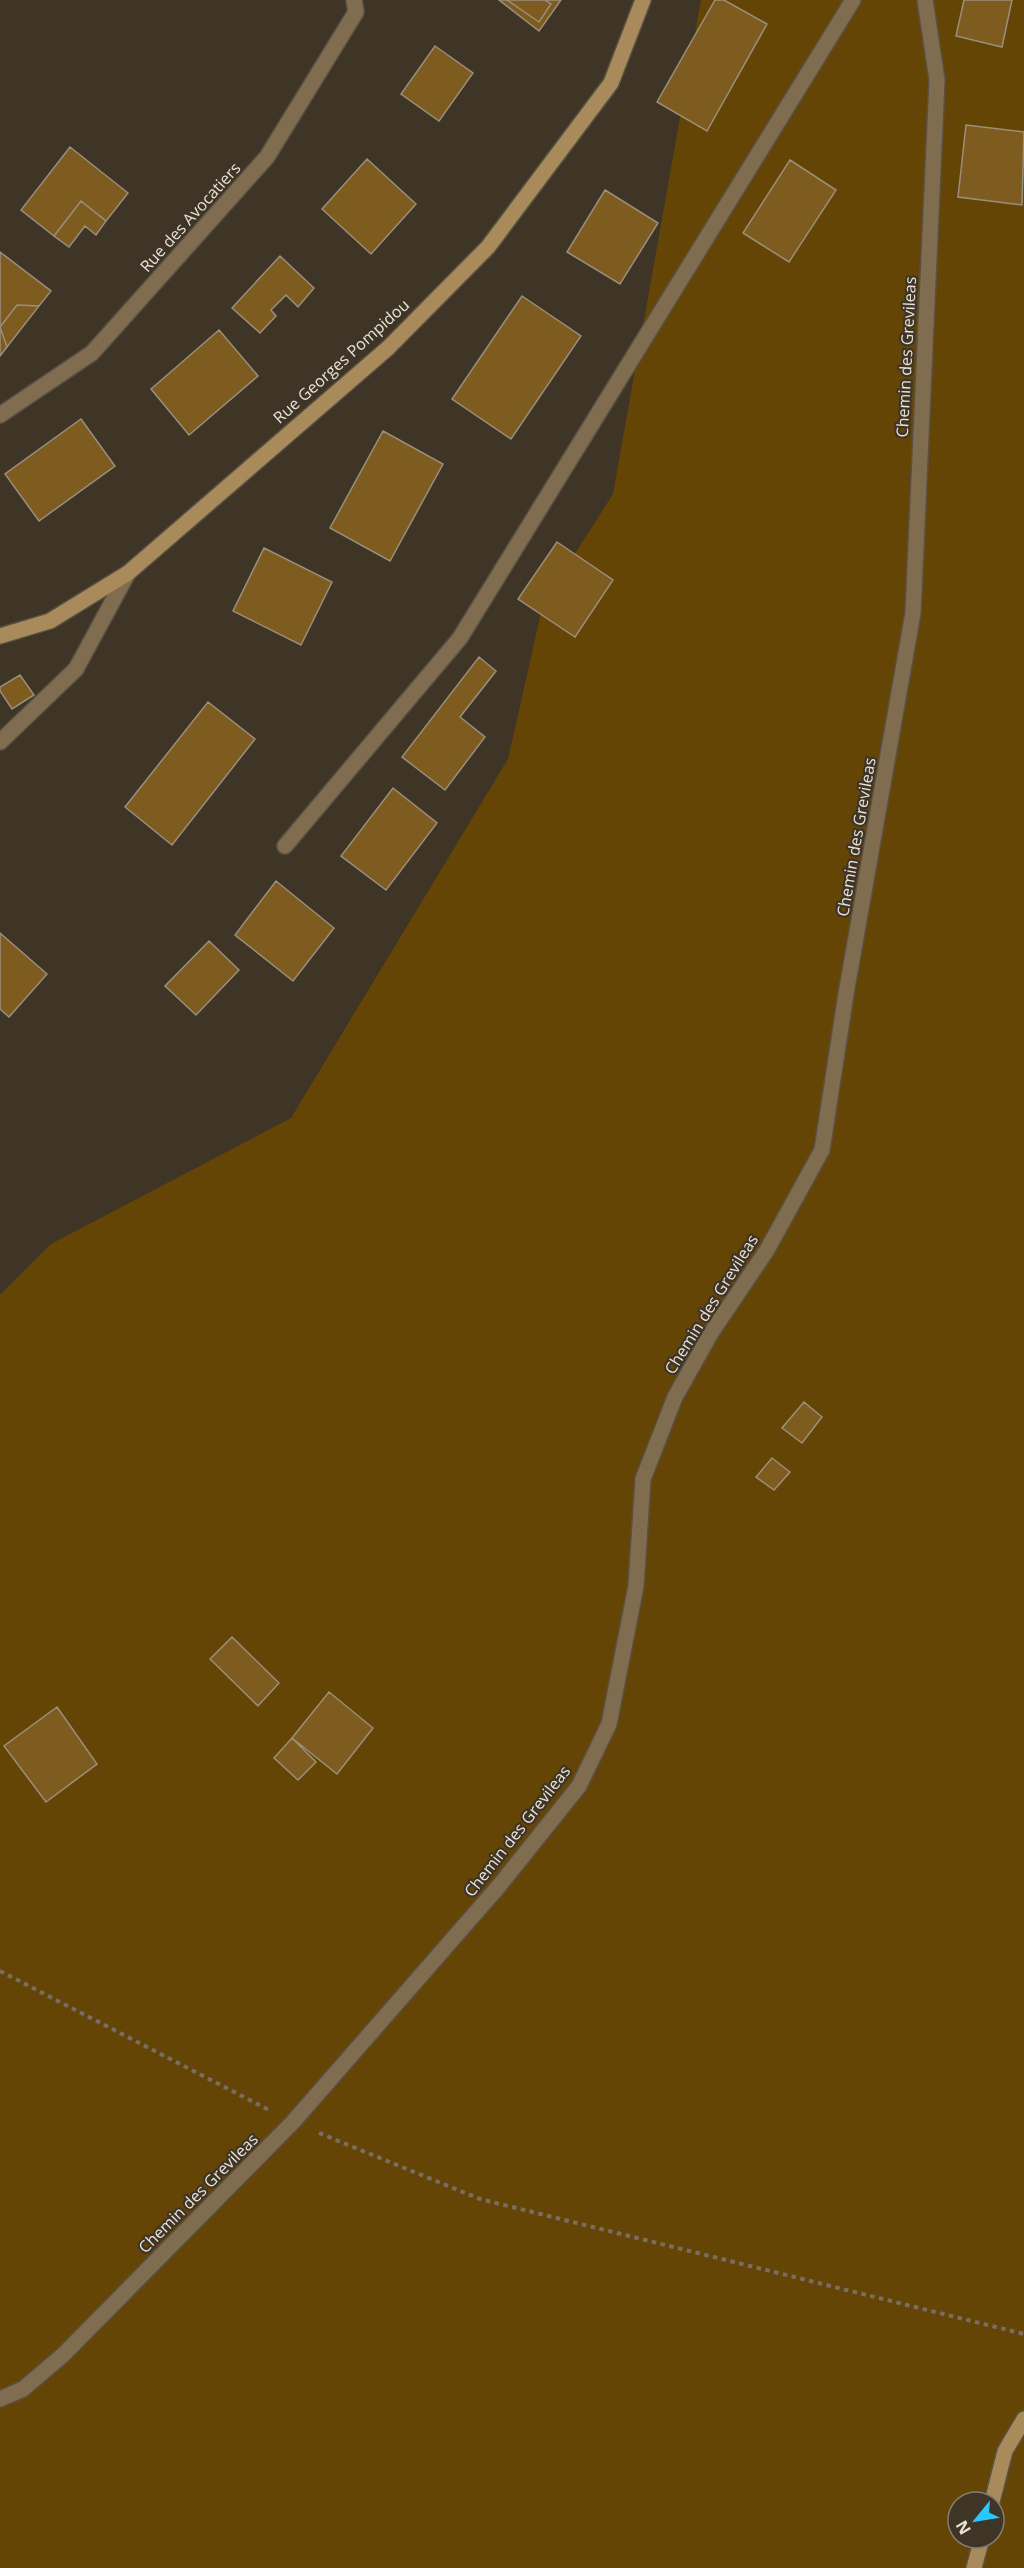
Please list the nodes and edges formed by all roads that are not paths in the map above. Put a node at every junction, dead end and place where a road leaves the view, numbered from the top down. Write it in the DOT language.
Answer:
graph roads {
  1 [pos="354,0"];
  2 [pos="643,0"];
  3 [pos="853,0"];
  4 [pos="925,0"];
  5 [pos="0,416"];
  6 [pos="128,573"];
  7 [pos="0,636"];
  8 [pos="0,742"];
  9 [pos="285,846"];
  10 [pos="0,2398"];
  11 [pos="1024,2418"];
  12 [pos="995,2490"];
  13 [pos="979,2550"];
  14 [pos="974,2568"];
  1 -- 5 [label="street, Rue des Avocatiers"];
  2 -- 6 [label="main road, Rue Georges Pompidou"];
  3 -- 9 [label="street"];
  4 -- 10 [label="street, Chemin des Grevileas"];
  6 -- 7 [label="main road, Rue Georges Pompidou"];
  6 -- 8 [label="street"];
  11 -- 12 [label="main road"];
  13 -- 14 [label="main road"];
}
